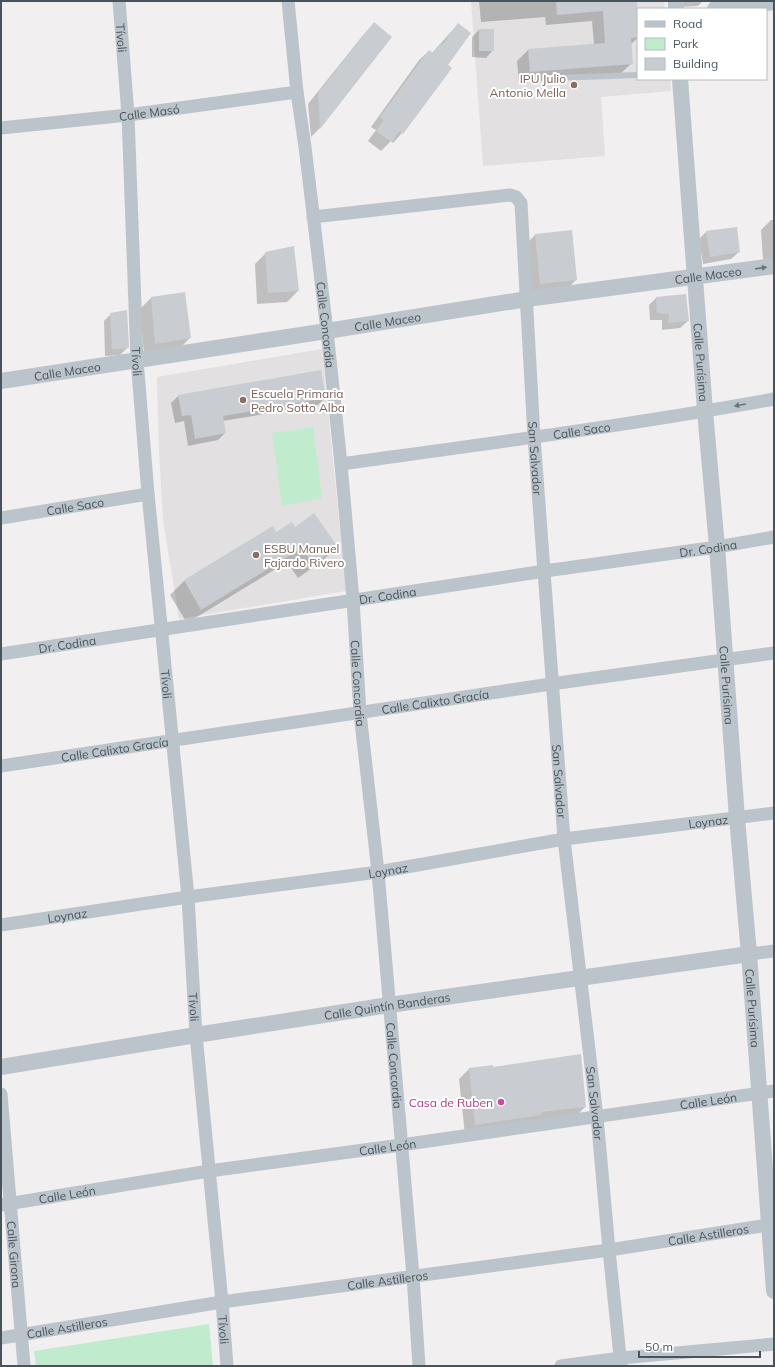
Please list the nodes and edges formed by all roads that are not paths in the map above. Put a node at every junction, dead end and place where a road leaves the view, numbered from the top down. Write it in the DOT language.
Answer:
graph roads {
  1 [pos="119,1"];
  2 [pos="288,1"];
  3 [pos="774,2"];
  4 [pos="723,8"];
  5 [pos="637,75"];
  6 [pos="554,78"];
  7 [pos="680,80"];
  8 [pos="297,92"];
  9 [pos="128,115"];
  10 [pos="1,128"];
  11 [pos="313,217"];
  12 [pos="774,266"];
  13 [pos="695,277"];
  14 [pos="527,300"];
  15 [pos="327,331"];
  16 [pos="137,360"];
  17 [pos="1,381"];
  18 [pos="774,399"];
  19 [pos="705,411"];
  20 [pos="534,437"];
  21 [pos="341,464"];
  22 [pos="148,494"];
  23 [pos="1,518"];
  24 [pos="774,537"];
  25 [pos="718,547"];
  26 [pos="545,571"];
  27 [pos="354,600"];
  28 [pos="162,630"];
  29 [pos="774,653"];
  30 [pos="1,654"];
  31 [pos="725,659"];
  32 [pos="552,684"];
  33 [pos="360,713"];
  34 [pos="173,740"];
  35 [pos="1,766"];
  36 [pos="774,813"];
  37 [pos="737,818"];
  38 [pos="564,839"];
  39 [pos="378,872"];
  40 [pos="188,897"];
  41 [pos="1,925"];
  42 [pos="774,951"];
  43 [pos="749,954"];
  44 [pos="580,979"];
  45 [pos="388,1005"];
  46 [pos="196,1034"];
  47 [pos="1,1067"];
  48 [pos="766,1092"];
  49 [pos="1,1094"];
  50 [pos="597,1117"];
  51 [pos="401,1145"];
  52 [pos="209,1171"];
  53 [pos="6,1204"];
  54 [pos="772,1225"];
  55 [pos="608,1250"];
  56 [pos="413,1276"];
  57 [pos="774,1291"];
  58 [pos="222,1302"];
  59 [pos="22,1335"];
  60 [pos="1,1338"];
  61 [pos="774,1344"];
  62 [pos="621,1362"];
  63 [pos="24,1366"];
  64 [pos="227,1366"];
  65 [pos="418,1366"];
  66 [pos="561,1366"];
  1 -- 9 [label="street, Tívoli"];
  2 -- 8 [label="street, Calle Concordia"];
  3 -- 4 [label="street"];
  5 -- 6 [label="lane"];
  7 -- 13 [label="street, Calle Purísima"];
  8 -- 9 [label="street, Calle Masó"];
  8 -- 11 [label="street, Calle Concordia"];
  9 -- 10 [label="street, Calle Masó"];
  9 -- 16 [label="street, Tívoli"];
  11 -- 14 [label="street, San Salvador"];
  11 -- 15 [label="street, Calle Concordia"];
  13 -- 12 [label="street, Calle Maceo, one-way"];
  13 -- 14 [label="street, Calle Maceo"];
  13 -- 19 [label="street, Calle Purísima"];
  14 -- 15 [label="street, Calle Maceo"];
  14 -- 20 [label="street, San Salvador"];
  15 -- 16 [label="street, Calle Maceo"];
  15 -- 21 [label="street, Calle Concordia"];
  16 -- 17 [label="street, Calle Maceo"];
  16 -- 22 [label="street, Tívoli"];
  18 -- 19 [label="street, Calle Saco, one-way"];
  19 -- 20 [label="street, Calle Saco"];
  19 -- 25 [label="street, Calle Purísima"];
  20 -- 21 [label="street, Calle Saco"];
  20 -- 26 [label="street, San Salvador"];
  21 -- 27 [label="street, Calle Concordia"];
  22 -- 23 [label="street, Calle Saco"];
  22 -- 28 [label="street, Tívoli"];
  24 -- 25 [label="street, Dr. Codina"];
  25 -- 26 [label="street, Dr. Codina"];
  25 -- 31 [label="street, Calle Purísima"];
  26 -- 27 [label="street, Dr. Codina"];
  26 -- 32 [label="street, San Salvador"];
  27 -- 28 [label="street, Dr. Codina"];
  27 -- 33 [label="street, Calle Concordia"];
  28 -- 30 [label="street, Dr. Codina"];
  28 -- 34 [label="street, Tívoli"];
  29 -- 31 [label="street, Calle Calixto Gracía"];
  31 -- 32 [label="street, Calle Calixto Gracía"];
  31 -- 37 [label="street, Calle Purísima"];
  32 -- 33 [label="street, Calle Calixto Gracía"];
  32 -- 38 [label="street, San Salvador"];
  33 -- 34 [label="street, Calle Calixto Gracía"];
  33 -- 39 [label="street, Calle Concordia"];
  34 -- 35 [label="street, Calle Calixto Gracía"];
  34 -- 40 [label="street, Tívoli"];
  36 -- 37 [label="street, Loynaz"];
  37 -- 38 [label="street, Loynaz"];
  37 -- 43 [label="street, Calle Purísima"];
  38 -- 39 [label="street, Loynaz"];
  38 -- 44 [label="street, San Salvador"];
  39 -- 40 [label="street, Loynaz"];
  39 -- 45 [label="street, Calle Concordia"];
  40 -- 41 [label="street, Loynaz"];
  40 -- 46 [label="street, Tívoli"];
  42 -- 43 [label="street, Calle Quintín Banderas"];
  43 -- 44 [label="street, Calle Quintín Banderas"];
  43 -- 48 [label="street, Calle Purísima"];
  44 -- 45 [label="street, Calle Quintín Banderas"];
  44 -- 50 [label="street, San Salvador"];
  45 -- 46 [label="street, Calle Quintín Banderas"];
  45 -- 51 [label="street, Calle Concordia"];
  46 -- 47 [label="street, Calle Quintín Banderas"];
  46 -- 52 [label="street, Tívoli"];
  48 -- 50 [label="street, Calle León"];
  48 -- 54 [label="street, Calle Purísima"];
  49 -- 53 [label="street, Calle Girona"];
  50 -- 51 [label="street, Calle León"];
  50 -- 55 [label="street, San Salvador"];
  51 -- 52 [label="street, Calle León"];
  51 -- 56 [label="street, Calle Concordia"];
  52 -- 53 [label="street, Calle León"];
  52 -- 58 [label="street, Tívoli"];
  53 -- 59 [label="street, Calle Girona"];
  54 -- 55 [label="street, Calle Astilleros"];
  54 -- 57 [label="street, Calle Purísima"];
  55 -- 56 [label="street, Calle Astilleros"];
  55 -- 62 [label="street, San Salvador"];
  56 -- 58 [label="street, Calle Astilleros"];
  56 -- 65 [label="street, Calle Concordia"];
  58 -- 59 [label="street, Calle Astilleros"];
  58 -- 64 [label="street, Tívoli"];
  59 -- 60 [label="street, Calle Astilleros"];
  59 -- 63 [label="street, Calle Girona"];
  61 -- 62 [label="street"];
  62 -- 66 [label="street"];
}
